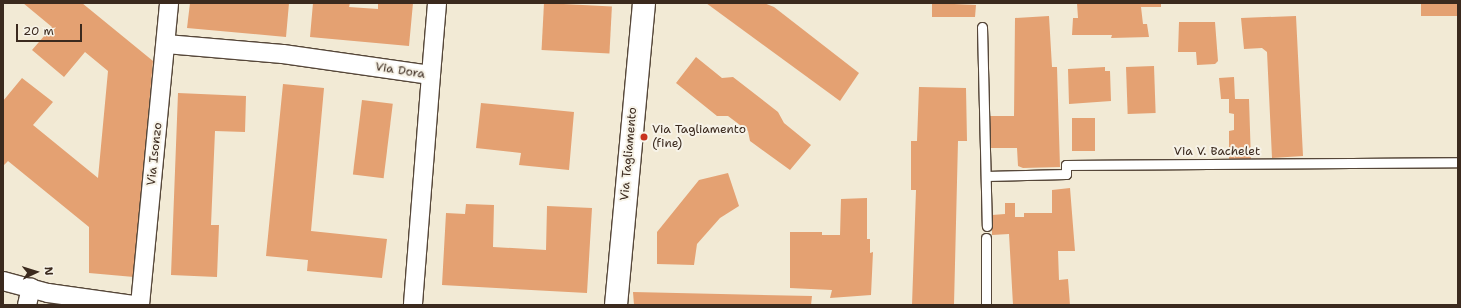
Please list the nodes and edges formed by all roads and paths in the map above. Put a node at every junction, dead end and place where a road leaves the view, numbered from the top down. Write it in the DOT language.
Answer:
graph roads {
  1 [pos="169,3"];
  2 [pos="437,3"];
  3 [pos="644,3"];
  4 [pos="982,27"];
  5 [pos="166,44"];
  6 [pos="431,75"];
  7 [pos="1458,162"];
  8 [pos="986,176"];
  9 [pos="987,226"];
  10 [pos="986,238"];
  11 [pos="3,281"];
  12 [pos="31,287"];
  13 [pos="27,305"];
  14 [pos="136,305"];
  15 [pos="140,305"];
  16 [pos="413,305"];
  17 [pos="616,305"];
  18 [pos="986,305"];
  1 -- 5 [label="street, Via Isonzo"];
  2 -- 6 [label="street"];
  3 -- 17 [label="main road, Via Tagliamento"];
  4 -- 8 [label="lane"];
  5 -- 6 [label="street, Via Dora"];
  5 -- 15 [label="street, Via Isonzo"];
  6 -- 16 [label="street, Via Dora"];
  7 -- 8 [label="lane, Via V. Bachelet"];
  8 -- 9 [label="lane"];
  10 -- 18 [label="lane"];
  11 -- 12 [label="street"];
  12 -- 13 [label="street"];
  12 -- 14 [label="street"];
}
